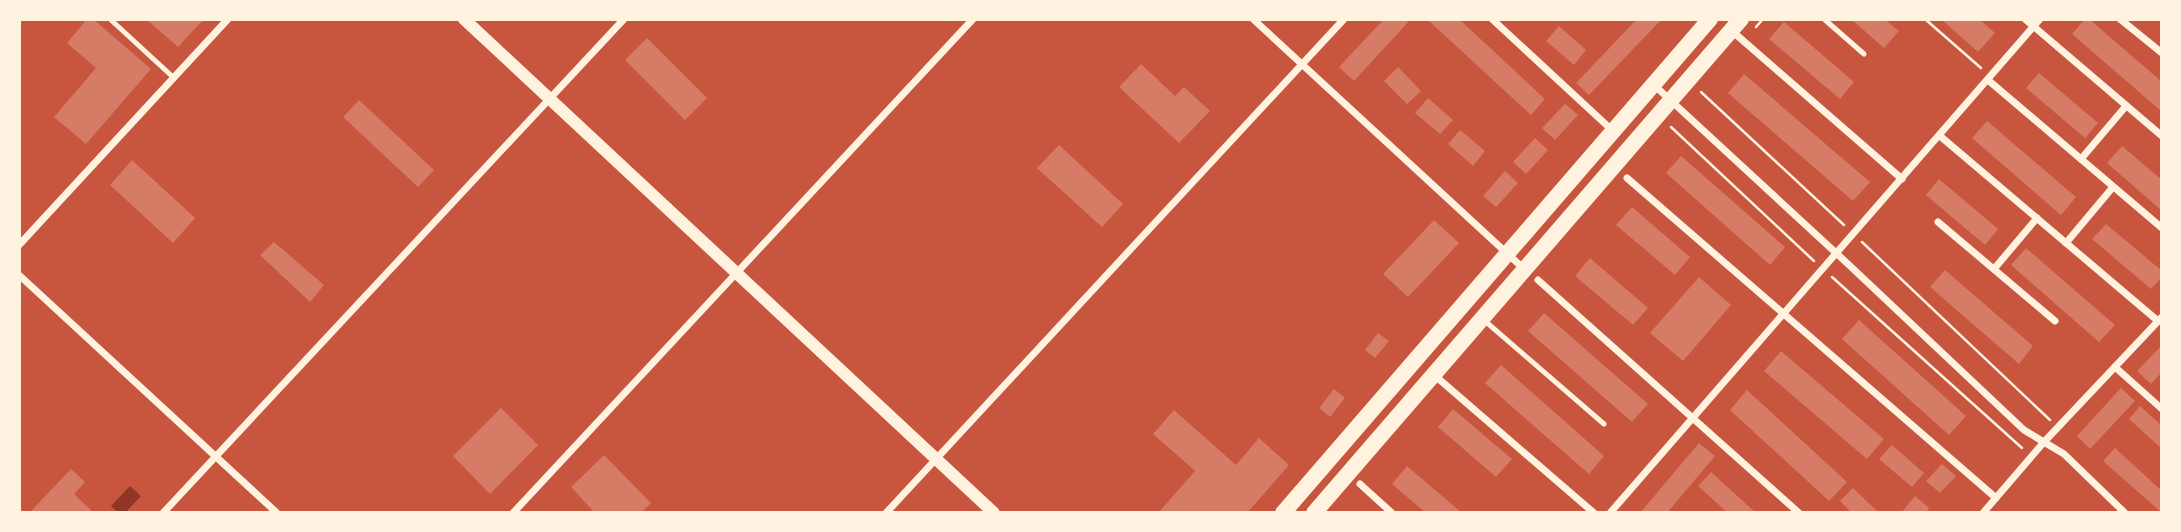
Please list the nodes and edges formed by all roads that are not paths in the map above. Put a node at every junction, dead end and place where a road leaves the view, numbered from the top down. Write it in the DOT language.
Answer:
graph roads {
  1 [pos="110,19"];
  2 [pos="228,19"];
  3 [pos="464,19"];
  4 [pos="624,19"];
  5 [pos="973,19"];
  6 [pos="1253,19"];
  7 [pos="1344,19"];
  8 [pos="1492,19"];
  9 [pos="1710,19"];
  10 [pos="1825,19"];
  11 [pos="2025,19"];
  12 [pos="2040,19"];
  13 [pos="2120,19"];
  14 [pos="1737,25"];
  15 [pos="2034,27"];
  16 [pos="2162,53"];
  17 [pos="1864,54"];
  18 [pos="1302,65"];
  19 [pos="174,78"];
  20 [pos="1990,79"];
  21 [pos="1654,85"];
  22 [pos="550,98"];
  23 [pos="1671,100"];
  24 [pos="2126,106"];
  25 [pos="1613,131"];
  26 [pos="2160,132"];
  27 [pos="1940,136"];
  28 [pos="2081,159"];
  29 [pos="1627,178"];
  30 [pos="1902,179"];
  31 [pos="2113,187"];
  32 [pos="2037,218"];
  33 [pos="1938,222"];
  34 [pos="2162,228"];
  35 [pos="2066,243"];
  36 [pos="19,245"];
  37 [pos="1507,254"];
  38 [pos="1836,254"];
  39 [pos="1994,269"];
  40 [pos="1524,270"];
  41 [pos="736,273"];
  42 [pos="19,275"];
  43 [pos="1538,280"];
  44 [pos="1784,313"];
  45 [pos="1482,318"];
  46 [pos="2160,319"];
  47 [pos="2055,321"];
  48 [pos="2115,367"];
  49 [pos="1433,374"];
  50 [pos="2162,409"];
  51 [pos="1694,418"];
  52 [pos="1604,424"];
  53 [pos="2044,442"];
  54 [pos="216,456"];
  55 [pos="936,459"];
  56 [pos="1360,484"];
  57 [pos="1996,498"];
  58 [pos="1586,506"];
  59 [pos="163,513"];
  60 [pos="278,513"];
  61 [pos="513,513"];
  62 [pos="886,513"];
  63 [pos="994,513"];
  64 [pos="1283,513"];
  65 [pos="1314,513"];
  66 [pos="1392,513"];
  67 [pos="1580,513"];
  68 [pos="1594,513"];
  69 [pos="1610,513"];
  70 [pos="1799,513"];
  71 [pos="1983,513"];
  72 [pos="2125,513"];
  1 -- 19 [label="lane"];
  2 -- 19 [label="street"];
  3 -- 22 [label="street"];
  4 -- 22 [label="street"];
  5 -- 41 [label="street"];
  6 -- 18 [label="street"];
  7 -- 18 [label="street"];
  8 -- 25 [label="street"];
  9 -- 21 [label="main road"];
  10 -- 17 [label="lane"];
  11 -- 15 [label="street"];
  12 -- 15 [label="street"];
  13 -- 16 [label="street"];
  14 -- 23 [label="main road"];
  14 -- 30 [label="street"];
  15 -- 20 [label="street"];
  15 -- 24 [label="street"];
  18 -- 37 [label="street"];
  18 -- 55 [label="street"];
  19 -- 36 [label="street"];
  20 -- 27 [label="street"];
  20 -- 28 [label="street"];
  21 -- 23 [label="street"];
  21 -- 25 [label="main road"];
  22 -- 41 [label="street"];
  22 -- 54 [label="street"];
  23 -- 38 [label="street"];
  23 -- 40 [label="main road"];
  24 -- 26 [label="street"];
  24 -- 28 [label="street"];
  25 -- 37 [label="main road"];
  27 -- 30 [label="street"];
  27 -- 32 [label="street"];
  28 -- 31 [label="street"];
  29 -- 44 [label="street"];
  30 -- 38 [label="street"];
  31 -- 34 [label="street"];
  31 -- 35 [label="street"];
  32 -- 35 [label="street"];
  32 -- 39 [label="street"];
  33 -- 39 [label="street"];
  35 -- 46 [label="street"];
  37 -- 40 [label="street"];
  37 -- 64 [label="main road"];
  38 -- 44 [label="street"];
  38 -- 53 [label="street"];
  39 -- 47 [label="street"];
  40 -- 45 [label="main road"];
  41 -- 55 [label="street"];
  41 -- 61 [label="street"];
  42 -- 54 [label="street"];
  43 -- 51 [label="street"];
  44 -- 51 [label="street"];
  44 -- 57 [label="street"];
  45 -- 49 [label="main road"];
  45 -- 52 [label="lane"];
  46 -- 48 [label="street"];
  48 -- 50 [label="street"];
  48 -- 53 [label="street"];
  49 -- 58 [label="street"];
  49 -- 65 [label="main road"];
  51 -- 69 [label="street"];
  51 -- 70 [label="street"];
  53 -- 57 [label="street"];
  53 -- 72 [label="street"];
  54 -- 59 [label="street"];
  54 -- 60 [label="street"];
  55 -- 62 [label="street"];
  55 -- 63 [label="street"];
  56 -- 66 [label="street"];
  57 -- 71 [label="street"];
  58 -- 67 [label="street"];
  58 -- 68 [label="street"];
}
